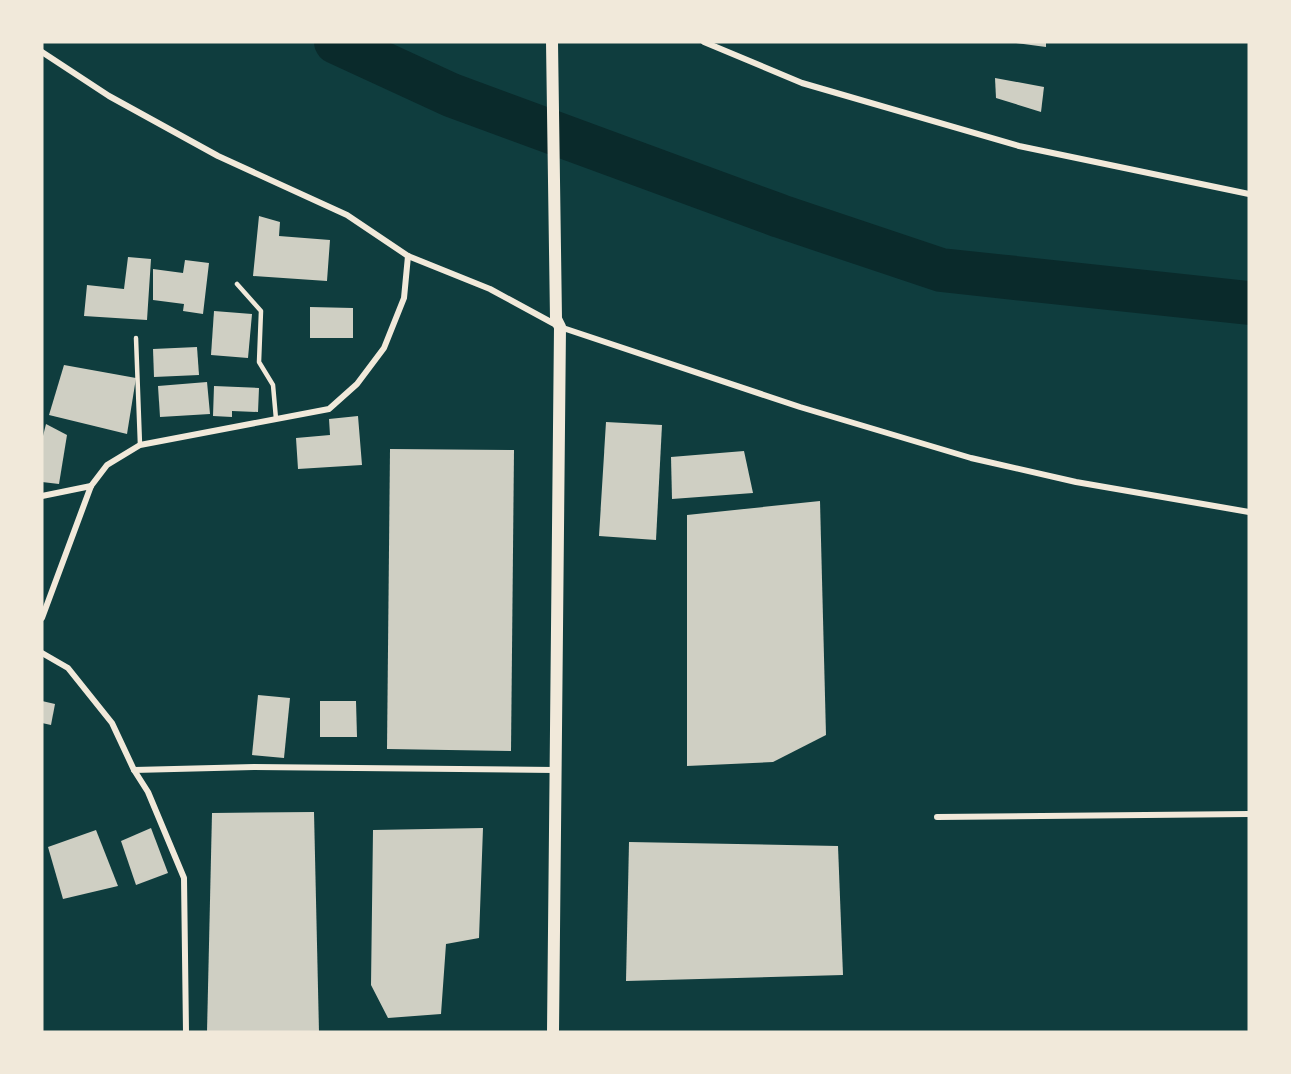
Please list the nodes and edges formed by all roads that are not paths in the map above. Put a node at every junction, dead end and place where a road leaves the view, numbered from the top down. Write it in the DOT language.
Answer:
graph roads {
  1 [pos="552,42"];
  2 [pos="704,42"];
  3 [pos="42,52"];
  4 [pos="1249,194"];
  5 [pos="408,256"];
  6 [pos="237,284"];
  7 [pos="558,323"];
  8 [pos="136,338"];
  9 [pos="276,419"];
  10 [pos="140,445"];
  11 [pos="91,486"];
  12 [pos="42,496"];
  13 [pos="1249,513"];
  14 [pos="42,618"];
  15 [pos="42,653"];
  16 [pos="134,770"];
  17 [pos="555,770"];
  18 [pos="1249,814"];
  19 [pos="937,816"];
  20 [pos="186,1032"];
  21 [pos="553,1032"];
  1 -- 7 [label="main road"];
  2 -- 4 [label="street"];
  3 -- 5 [label="street"];
  5 -- 7 [label="street"];
  5 -- 9 [label="street"];
  6 -- 9 [label="lane"];
  7 -- 13 [label="street"];
  7 -- 17 [label="main road"];
  8 -- 10 [label="lane"];
  9 -- 10 [label="street"];
  10 -- 11 [label="street"];
  11 -- 12 [label="street"];
  11 -- 14 [label="street"];
  15 -- 16 [label="street"];
  16 -- 17 [label="street"];
  16 -- 20 [label="street"];
  17 -- 21 [label="main road"];
  18 -- 19 [label="street"];
}
